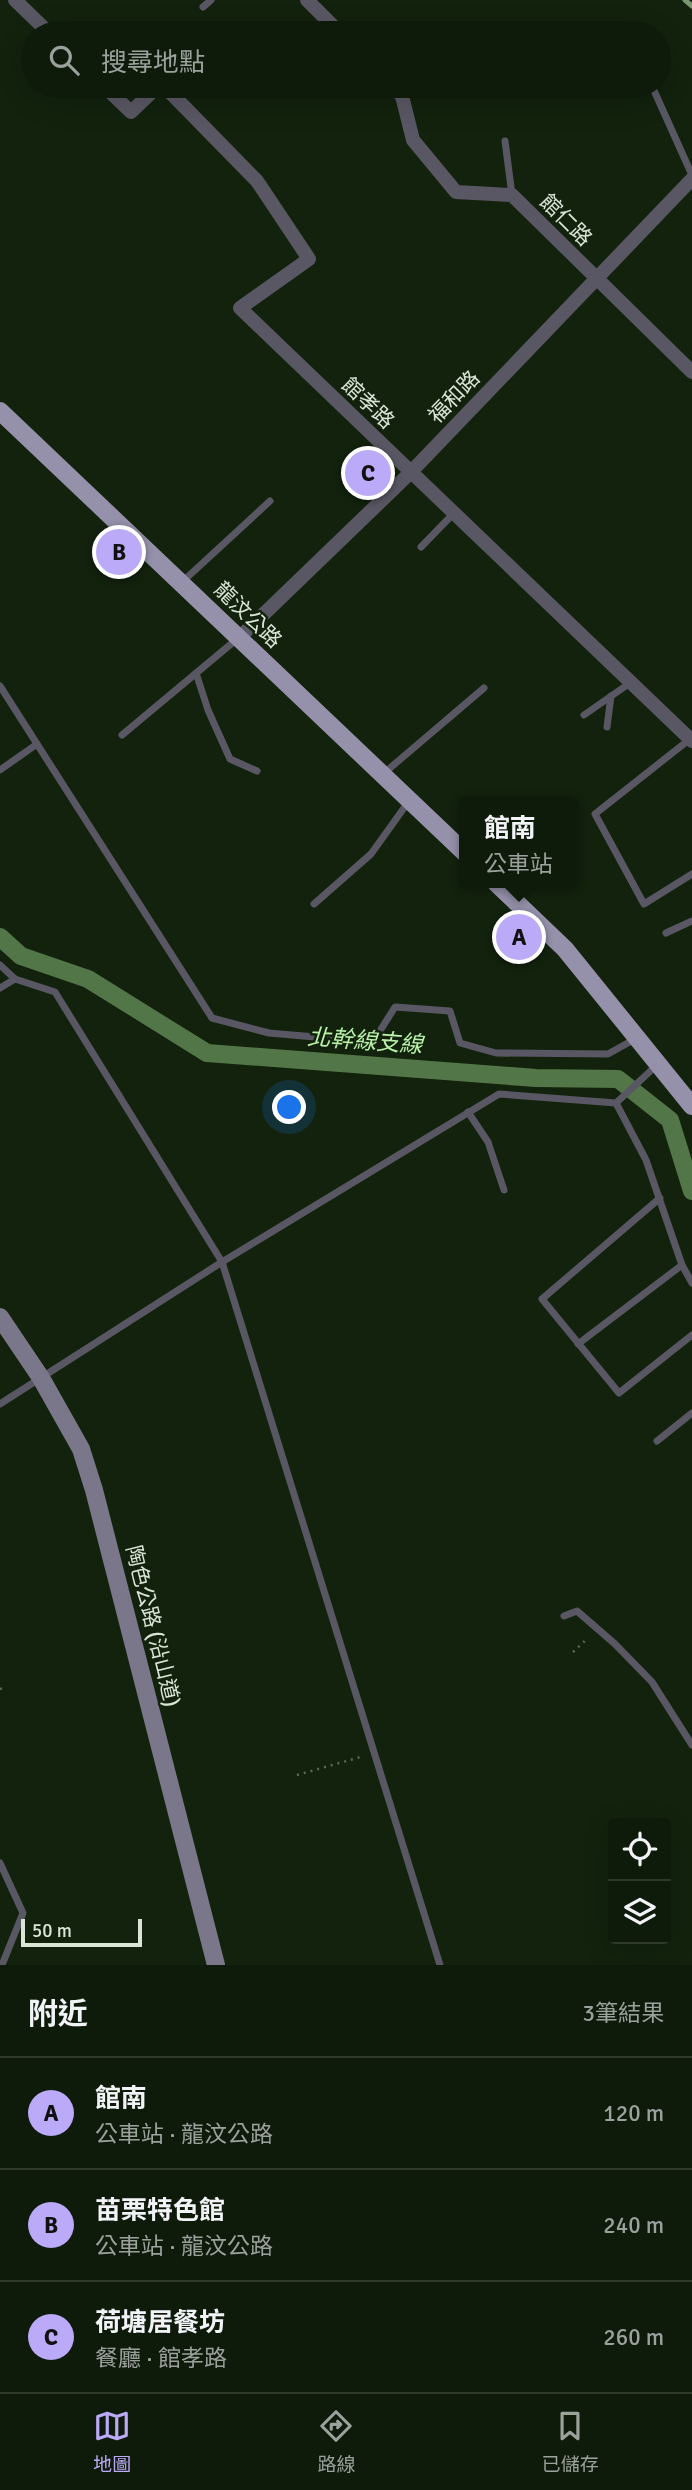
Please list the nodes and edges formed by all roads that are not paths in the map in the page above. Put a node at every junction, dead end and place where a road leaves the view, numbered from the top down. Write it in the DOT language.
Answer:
graph roads {
  1 [pos="15,0"];
  2 [pos="211,0"];
  3 [pos="307,0"];
  4 [pos="203,7"];
  5 [pos="37,21"];
  6 [pos="328,21"];
  7 [pos="116,98"];
  8 [pos="146,98"];
  9 [pos="176,98"];
  10 [pos="402,98"];
  11 [pos="657,98"];
  12 [pos="505,141"];
  13 [pos="692,177"];
  14 [pos="512,195"];
  15 [pos="596,279"];
  16 [pos="692,372"];
  17 [pos="0,411"];
  18 [pos="410,473"];
  19 [pos="270,501"];
  20 [pos="453,514"];
  21 [pos="422,547"];
  22 [pos="181,583"];
  23 [pos="239,638"];
  24 [pos="196,673"];
  25 [pos="630,683"];
  26 [pos="0,686"];
  27 [pos="484,688"];
  28 [pos="611,696"];
  29 [pos="584,715"];
  30 [pos="607,727"];
  31 [pos="122,735"];
  32 [pos="691,740"];
  33 [pos="37,744"];
  34 [pos="0,771"];
  35 [pos="257,771"];
  36 [pos="383,775"];
  37 [pos="410,801"];
  38 [pos="459,847"];
  39 [pos="692,874"];
  40 [pos="501,888"];
  41 [pos="314,904"];
  42 [pos="692,921"];
  43 [pos="666,933"];
  44 [pos="0,965"];
  45 [pos="15,979"];
  46 [pos="0,988"];
  47 [pos="637,1037"];
  48 [pos="658,1064"];
  49 [pos="616,1103"];
  50 [pos="692,1106"];
  51 [pos="468,1112"];
  52 [pos="504,1190"];
  53 [pos="660,1198"];
  54 [pos="222,1262"];
  55 [pos="682,1265"];
  56 [pos="692,1283"];
  57 [pos="0,1317"];
  58 [pos="692,1335"];
  59 [pos="578,1344"];
  60 [pos="41,1378"];
  61 [pos="0,1404"];
  62 [pos="692,1413"];
  63 [pos="657,1441"];
  64 [pos="564,1616"];
  65 [pos="692,1745"];
  66 [pos="0,1863"];
  67 [pos="2,1965"];
  68 [pos="216,1965"];
  69 [pos="440,1965"];
  1 -- 5 [label="street"];
  2 -- 4 [label="lane"];
  3 -- 6 [label="street"];
  7 -- 8 [label="street"];
  9 -- 18 [label="street, 館孝路"];
  10 -- 14 [label="street, 館仁路"];
  11 -- 13 [label="lane"];
  12 -- 14 [label="lane"];
  13 -- 15 [label="street, 福和路"];
  14 -- 15 [label="street, 館仁路"];
  15 -- 16 [label="street, 館仁路"];
  15 -- 18 [label="street, 福和路"];
  17 -- 22 [label="main road, 龍汶公路"];
  18 -- 20 [label="street, 館孝路"];
  18 -- 23 [label="street, 福和路"];
  19 -- 22 [label="lane"];
  20 -- 21 [label="lane"];
  20 -- 25 [label="street, 館孝路"];
  22 -- 23 [label="main road, 龍汶公路"];
  23 -- 24 [label="lane"];
  23 -- 36 [label="main road, 龍汶公路"];
  24 -- 31 [label="lane"];
  24 -- 35 [label="lane"];
  25 -- 28 [label="lane"];
  25 -- 32 [label="street, 館孝路"];
  26 -- 33 [label="lane"];
  27 -- 36 [label="lane"];
  28 -- 29 [label="lane"];
  28 -- 30 [label="lane"];
  32 -- 39 [label="lane"];
  33 -- 34 [label="lane"];
  33 -- 47 [label="lane"];
  36 -- 37 [label="main road, 龍汶公路"];
  37 -- 38 [label="main road, 龍汶公路"];
  37 -- 41 [label="lane"];
  40 -- 47 [label="main road"];
  42 -- 43 [label="lane"];
  44 -- 45 [label="lane"];
  45 -- 46 [label="lane"];
  45 -- 54 [label="lane"];
  47 -- 48 [label="main road"];
  48 -- 49 [label="lane"];
  48 -- 50 [label="main road"];
  49 -- 51 [label="lane"];
  49 -- 53 [label="lane"];
  51 -- 52 [label="lane"];
  51 -- 54 [label="lane"];
  53 -- 55 [label="lane"];
  53 -- 59 [label="lane"];
  54 -- 60 [label="lane"];
  54 -- 69 [label="lane"];
  55 -- 56 [label="lane"];
  55 -- 59 [label="lane"];
  57 -- 60 [label="main road, 陶色公路 (沿山道)"];
  58 -- 59 [label="lane"];
  60 -- 61 [label="lane"];
  60 -- 68 [label="main road, 陶色公路 (沿山道)"];
  62 -- 63 [label="lane"];
  64 -- 65 [label="lane"];
  66 -- 67 [label="lane"];
}
